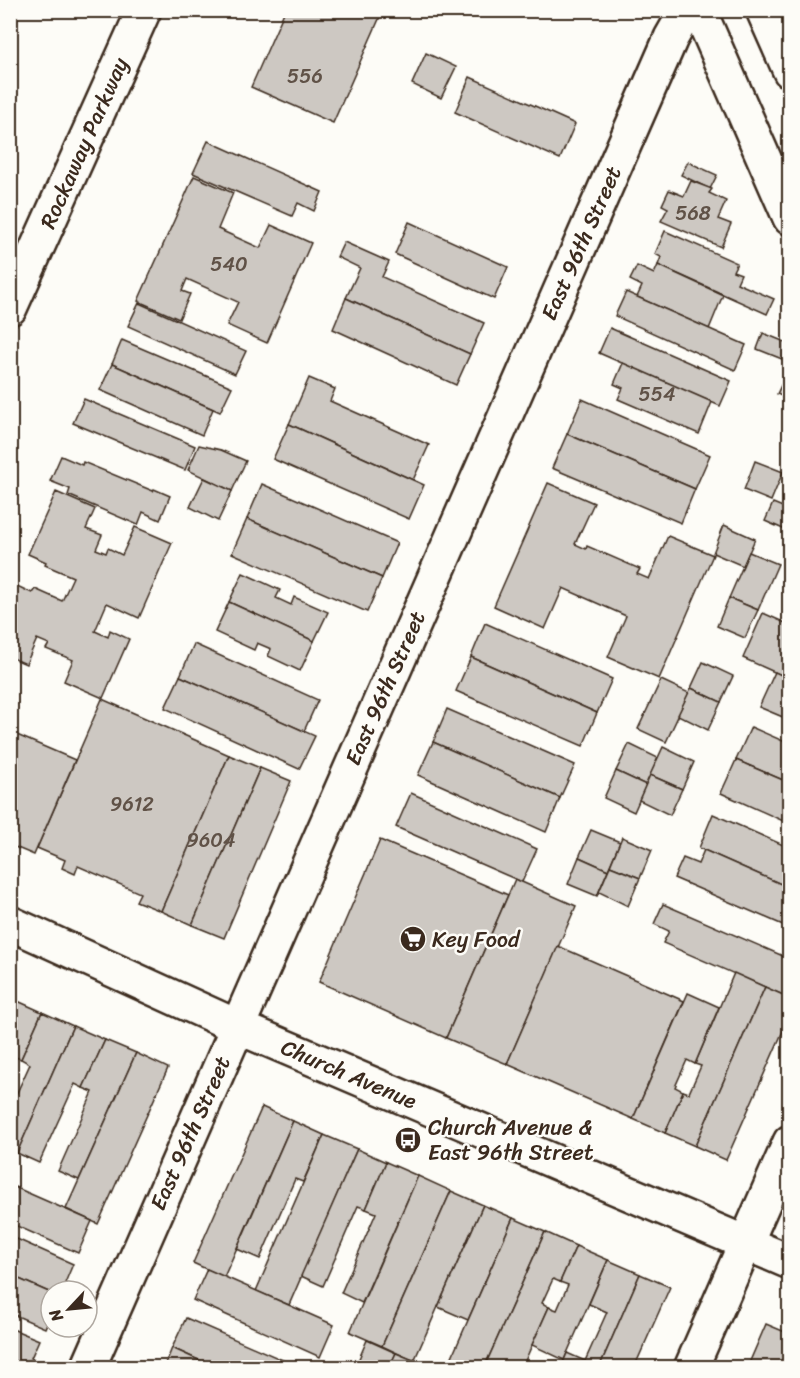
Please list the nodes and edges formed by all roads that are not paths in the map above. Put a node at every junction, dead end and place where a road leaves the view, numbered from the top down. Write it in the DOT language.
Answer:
graph roads {
  1 [pos="144,10"];
  2 [pos="687,10"];
  3 [pos="699,10"];
  4 [pos="763,10"];
  5 [pos="789,71"];
  6 [pos="789,218"];
  7 [pos="10,308"];
  8 [pos="10,923"];
  9 [pos="236,1026"];
  10 [pos="789,1142"];
  11 [pos="746,1243"];
  12 [pos="789,1262"];
  13 [pos="88,1368"];
  14 [pos="691,1368"];
  1 -- 7 [label="main road, Rockaway Parkway"];
  2 -- 9 [label="main road, East 96th Street"];
  3 -- 6 [label="main road"];
  4 -- 5 [label="main road"];
  8 -- 9 [label="main road, Church Avenue"];
  9 -- 11 [label="main road, Church Avenue"];
  9 -- 13 [label="main road, East 96th Street"];
  10 -- 11 [label="main road"];
  11 -- 12 [label="main road, Church Avenue"];
  11 -- 14 [label="main road"];
}
